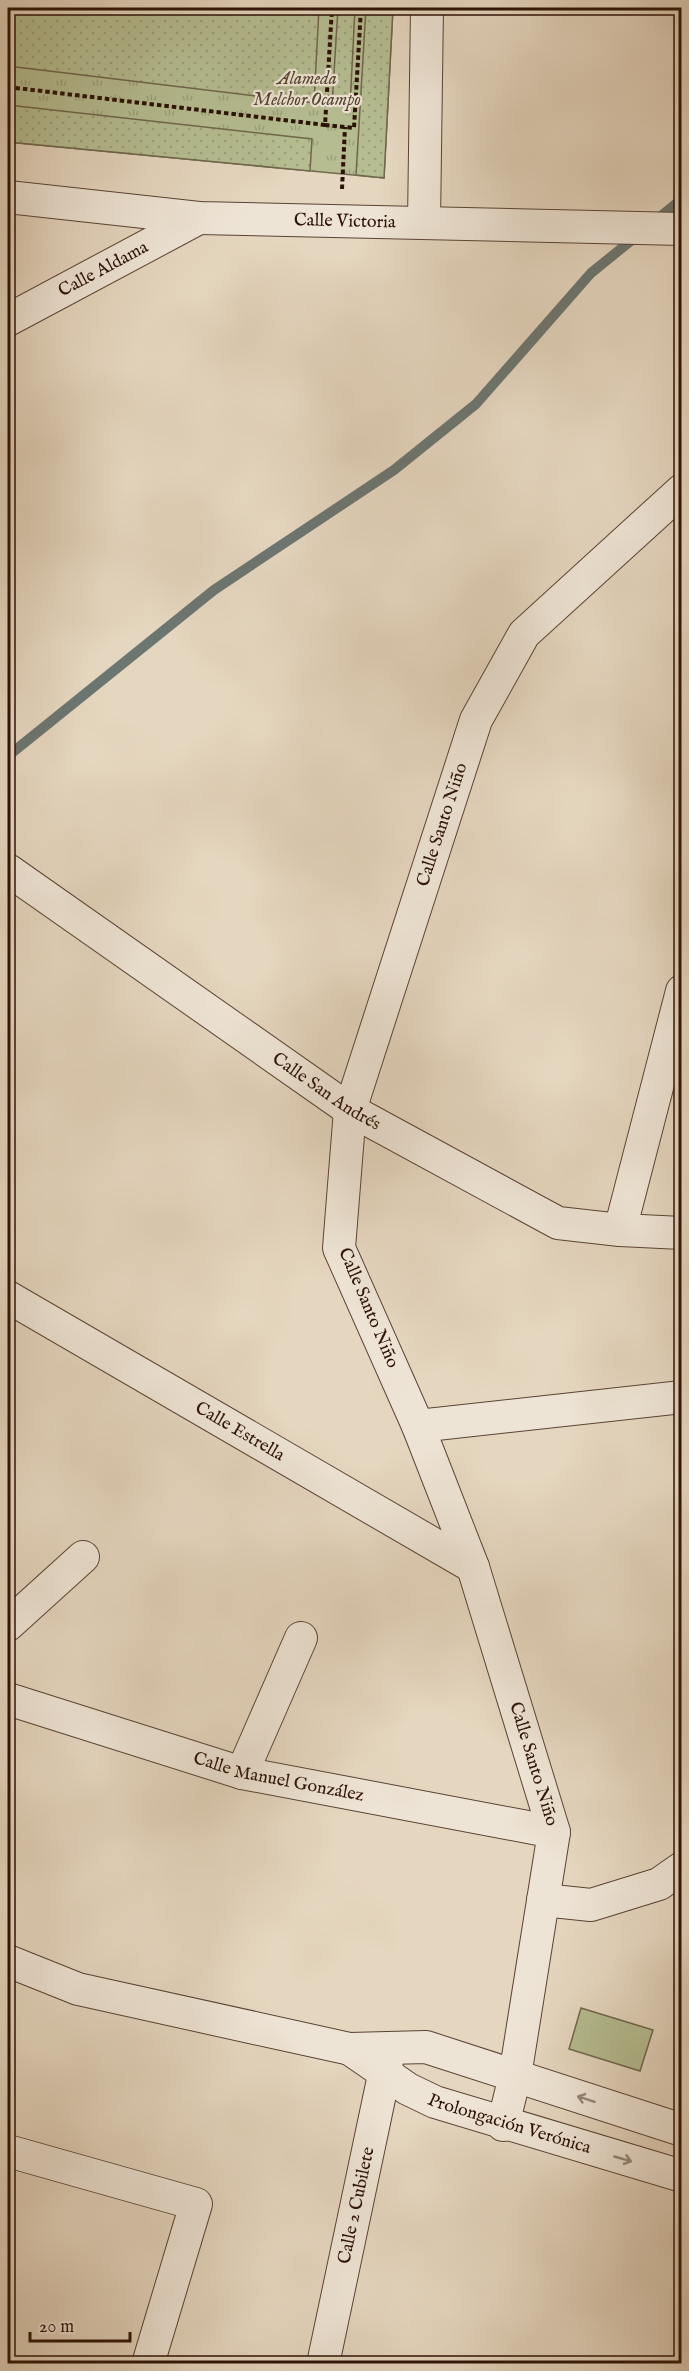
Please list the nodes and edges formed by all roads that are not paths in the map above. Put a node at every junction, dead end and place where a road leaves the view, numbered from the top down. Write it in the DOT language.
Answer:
graph roads {
  1 [pos="427,8"];
  2 [pos="8,197"];
  3 [pos="199,218"];
  4 [pos="424,222"];
  5 [pos="681,229"];
  6 [pos="8,320"];
  7 [pos="681,490"];
  8 [pos="8,870"];
  9 [pos="681,991"];
  10 [pos="350,1110"];
  11 [pos="620,1230"];
  12 [pos="681,1233"];
  13 [pos="10,1303"];
  14 [pos="681,1397"];
  15 [pos="418,1426"];
  16 [pos="83,1557"];
  17 [pos="473,1567"];
  18 [pos="8,1625"];
  19 [pos="301,1638"];
  20 [pos="8,1699"];
  21 [pos="242,1773"];
  22 [pos="554,1833"];
  23 [pos="681,1868"];
  24 [pos="543,1900"];
  25 [pos="8,1961"];
  26 [pos="387,2060"];
  27 [pos="515,2076"];
  28 [pos="503,2125"];
  29 [pos="681,2130"];
  30 [pos="8,2151"];
  31 [pos="681,2176"];
  32 [pos="148,2364"];
  33 [pos="323,2364"];
  1 -- 4 [label="street"];
  2 -- 3 [label="street, Calle Victoria"];
  3 -- 4 [label="street, Calle Victoria"];
  3 -- 6 [label="street, Calle Aldama"];
  4 -- 5 [label="street, Calle Victoria"];
  7 -- 10 [label="street, Calle Santo Niño"];
  8 -- 10 [label="street, Calle San Andrés"];
  9 -- 11 [label="street"];
  10 -- 11 [label="street, Calle San Andrés"];
  10 -- 15 [label="street, Calle Santo Niño"];
  11 -- 12 [label="street, Calle San Andrés"];
  13 -- 17 [label="street, Calle Estrella"];
  14 -- 15 [label="street"];
  15 -- 17 [label="street, Calle Santo Niño"];
  16 -- 18 [label="street"];
  17 -- 22 [label="street, Calle Santo Niño"];
  19 -- 21 [label="street"];
  20 -- 21 [label="street, Calle Manuel González"];
  21 -- 22 [label="street, Calle Manuel González"];
  22 -- 24 [label="street, Calle Santo Niño"];
  23 -- 24 [label="street"];
  24 -- 27 [label="street, Calle Santo Niño"];
  25 -- 26 [label="street"];
  26 -- 27 [label="street"];
  26 -- 28 [label="street, Prolongación Verónica"];
  26 -- 33 [label="street, Calle 2 Cubilete"];
  27 -- 28 [label="street, Calle Santo Niño"];
  29 -- 27 [label="street, one-way"];
  28 -- 31 [label="street, Prolongación Verónica, one-way"];
  30 -- 32 [label="street"];
}
